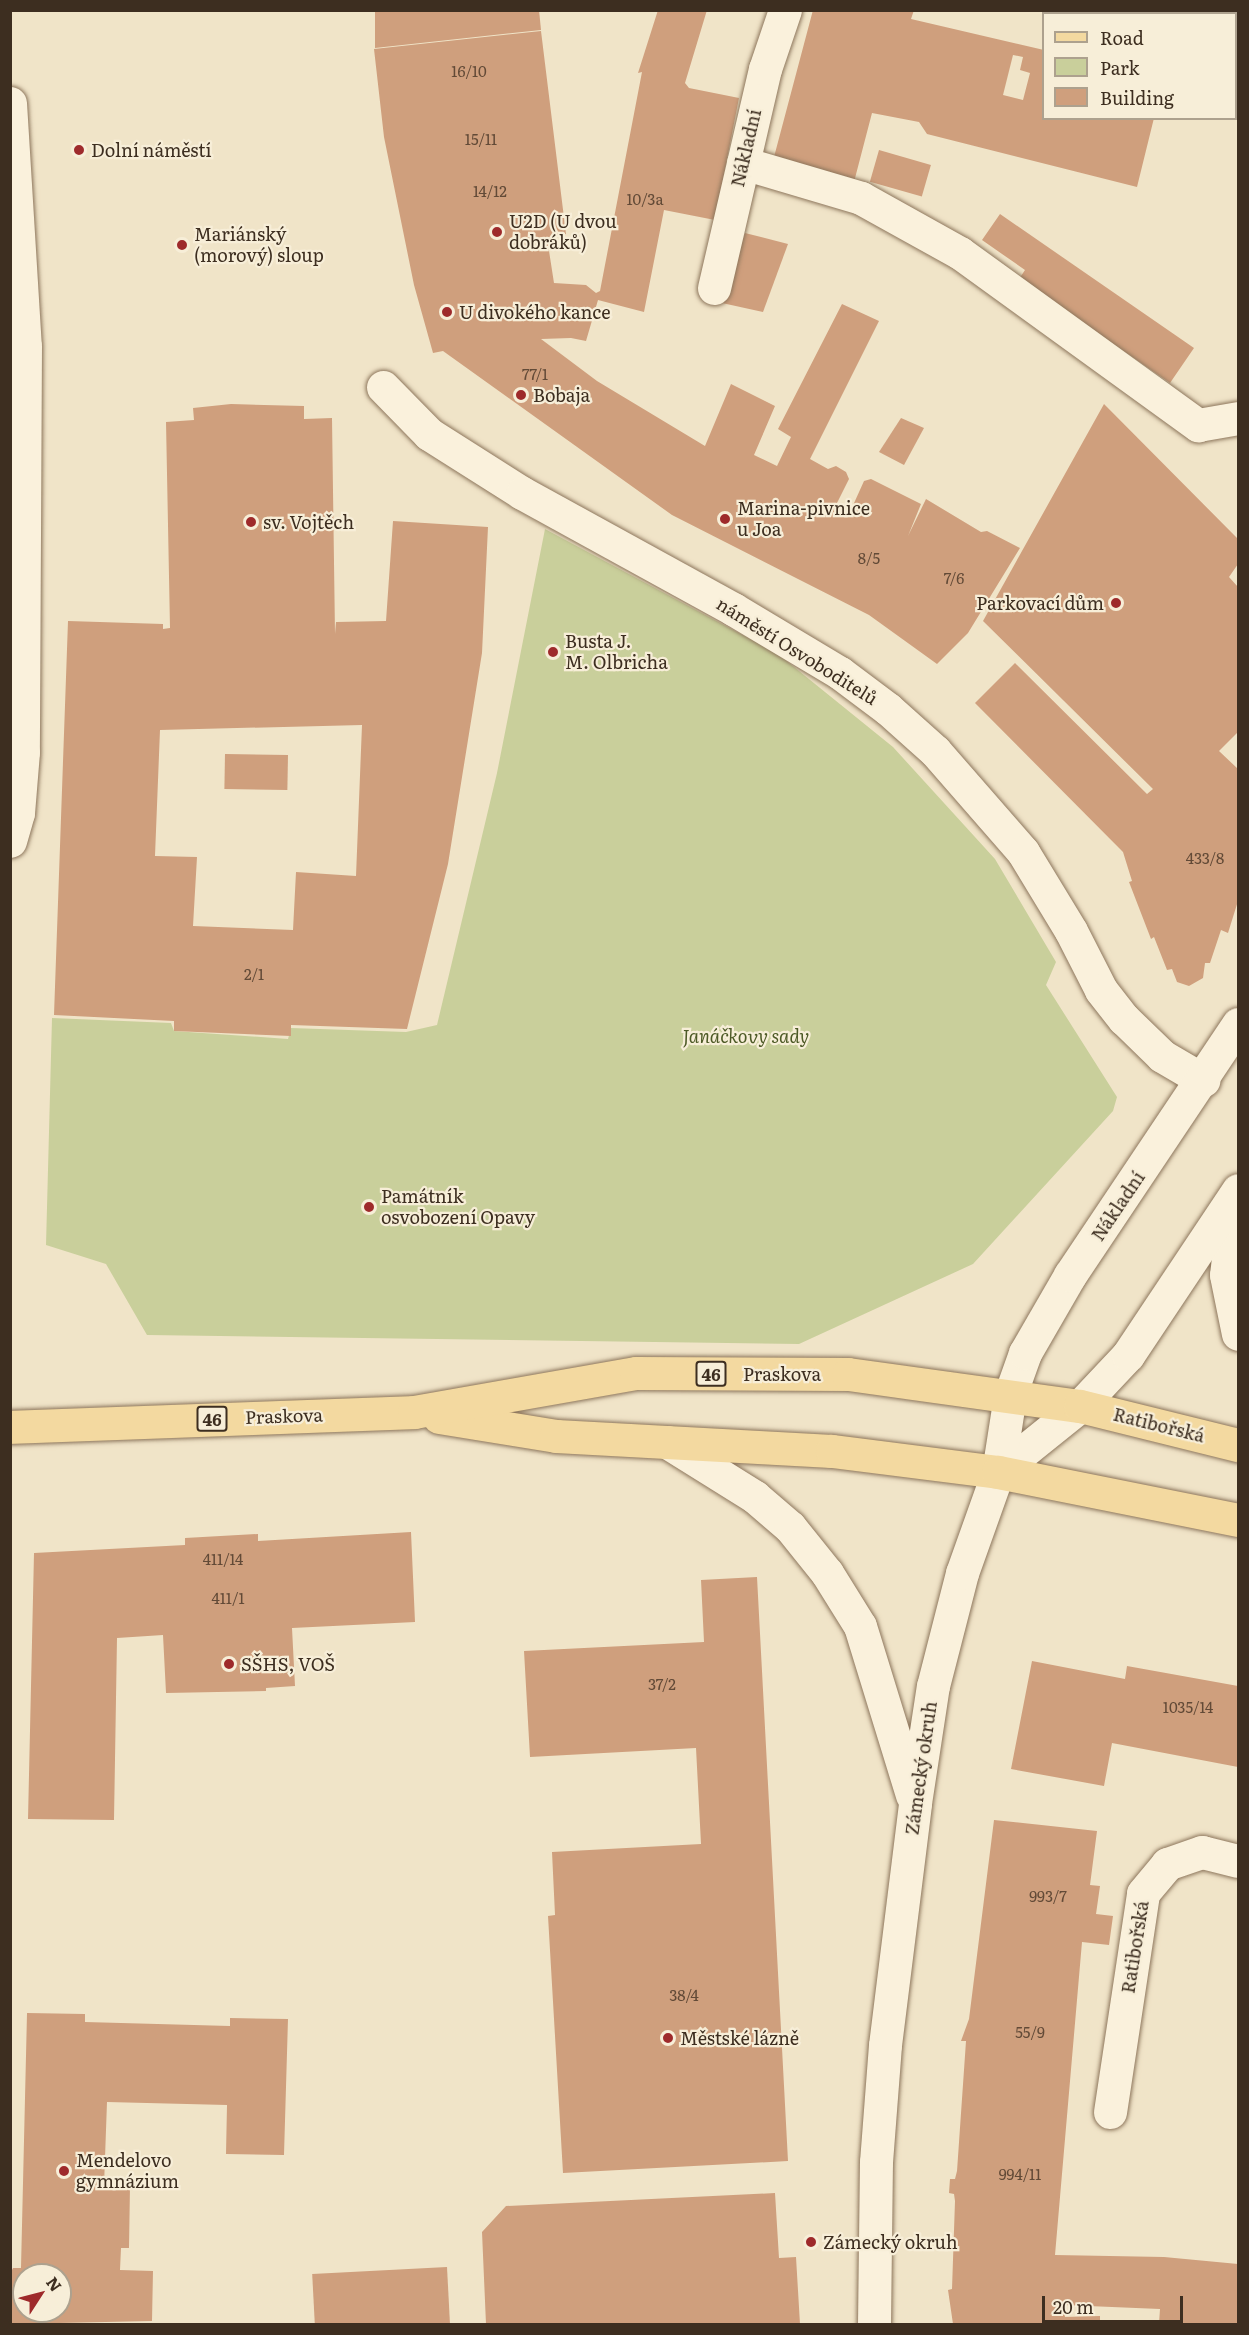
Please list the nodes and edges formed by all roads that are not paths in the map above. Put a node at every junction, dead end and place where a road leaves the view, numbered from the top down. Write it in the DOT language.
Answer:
graph roads {
  1 [pos="785,10"];
  2 [pos="10,103"];
  3 [pos="743,164"];
  4 [pos="714,288"];
  5 [pos="383,387"];
  6 [pos="1239,418"];
  7 [pos="10,841"];
  8 [pos="1239,1024"];
  9 [pos="1203,1080"];
  10 [pos="1237,1192"];
  11 [pos="1239,1334"];
  12 [pos="1010,1395"];
  13 [pos="1080,1406"];
  14 [pos="414,1413"];
  15 [pos="10,1427"];
  16 [pos="667,1442"];
  17 [pos="1239,1445"];
  18 [pos="998,1472"];
  19 [pos="1239,1520"];
  20 [pos="915,1803"];
  21 [pos="1239,1861"];
  22 [pos="1110,2112"];
  23 [pos="874,2325"];
  1 -- 3 [label="street, Nákladní"];
  2 -- 7 [label="street"];
  3 -- 4 [label="street, Nákladní"];
  3 -- 6 [label="street"];
  5 -- 9 [label="street, náměstí Osvoboditelů"];
  8 -- 9 [label="street, Nákladní"];
  9 -- 12 [label="street, Nákladní"];
  10 -- 11 [label="street"];
  10 -- 13 [label="street"];
  12 -- 13 [label="main road, Praskova / 46"];
  12 -- 14 [label="main road, Praskova / 46"];
  12 -- 18 [label="street, Nákladní"];
  13 -- 17 [label="main road, Ratibořská / 46"];
  13 -- 18 [label="street"];
  14 -- 15 [label="main road, Praskova / 46"];
  14 -- 16 [label="main road, Praskova / 46"];
  16 -- 18 [label="main road, Praskova / 46"];
  16 -- 20 [label="street"];
  18 -- 19 [label="main road, 46"];
  18 -- 20 [label="street, Zámecký okruh"];
  20 -- 23 [label="street, Zámecký okruh"];
  21 -- 22 [label="street, Ratibořská"];
}
